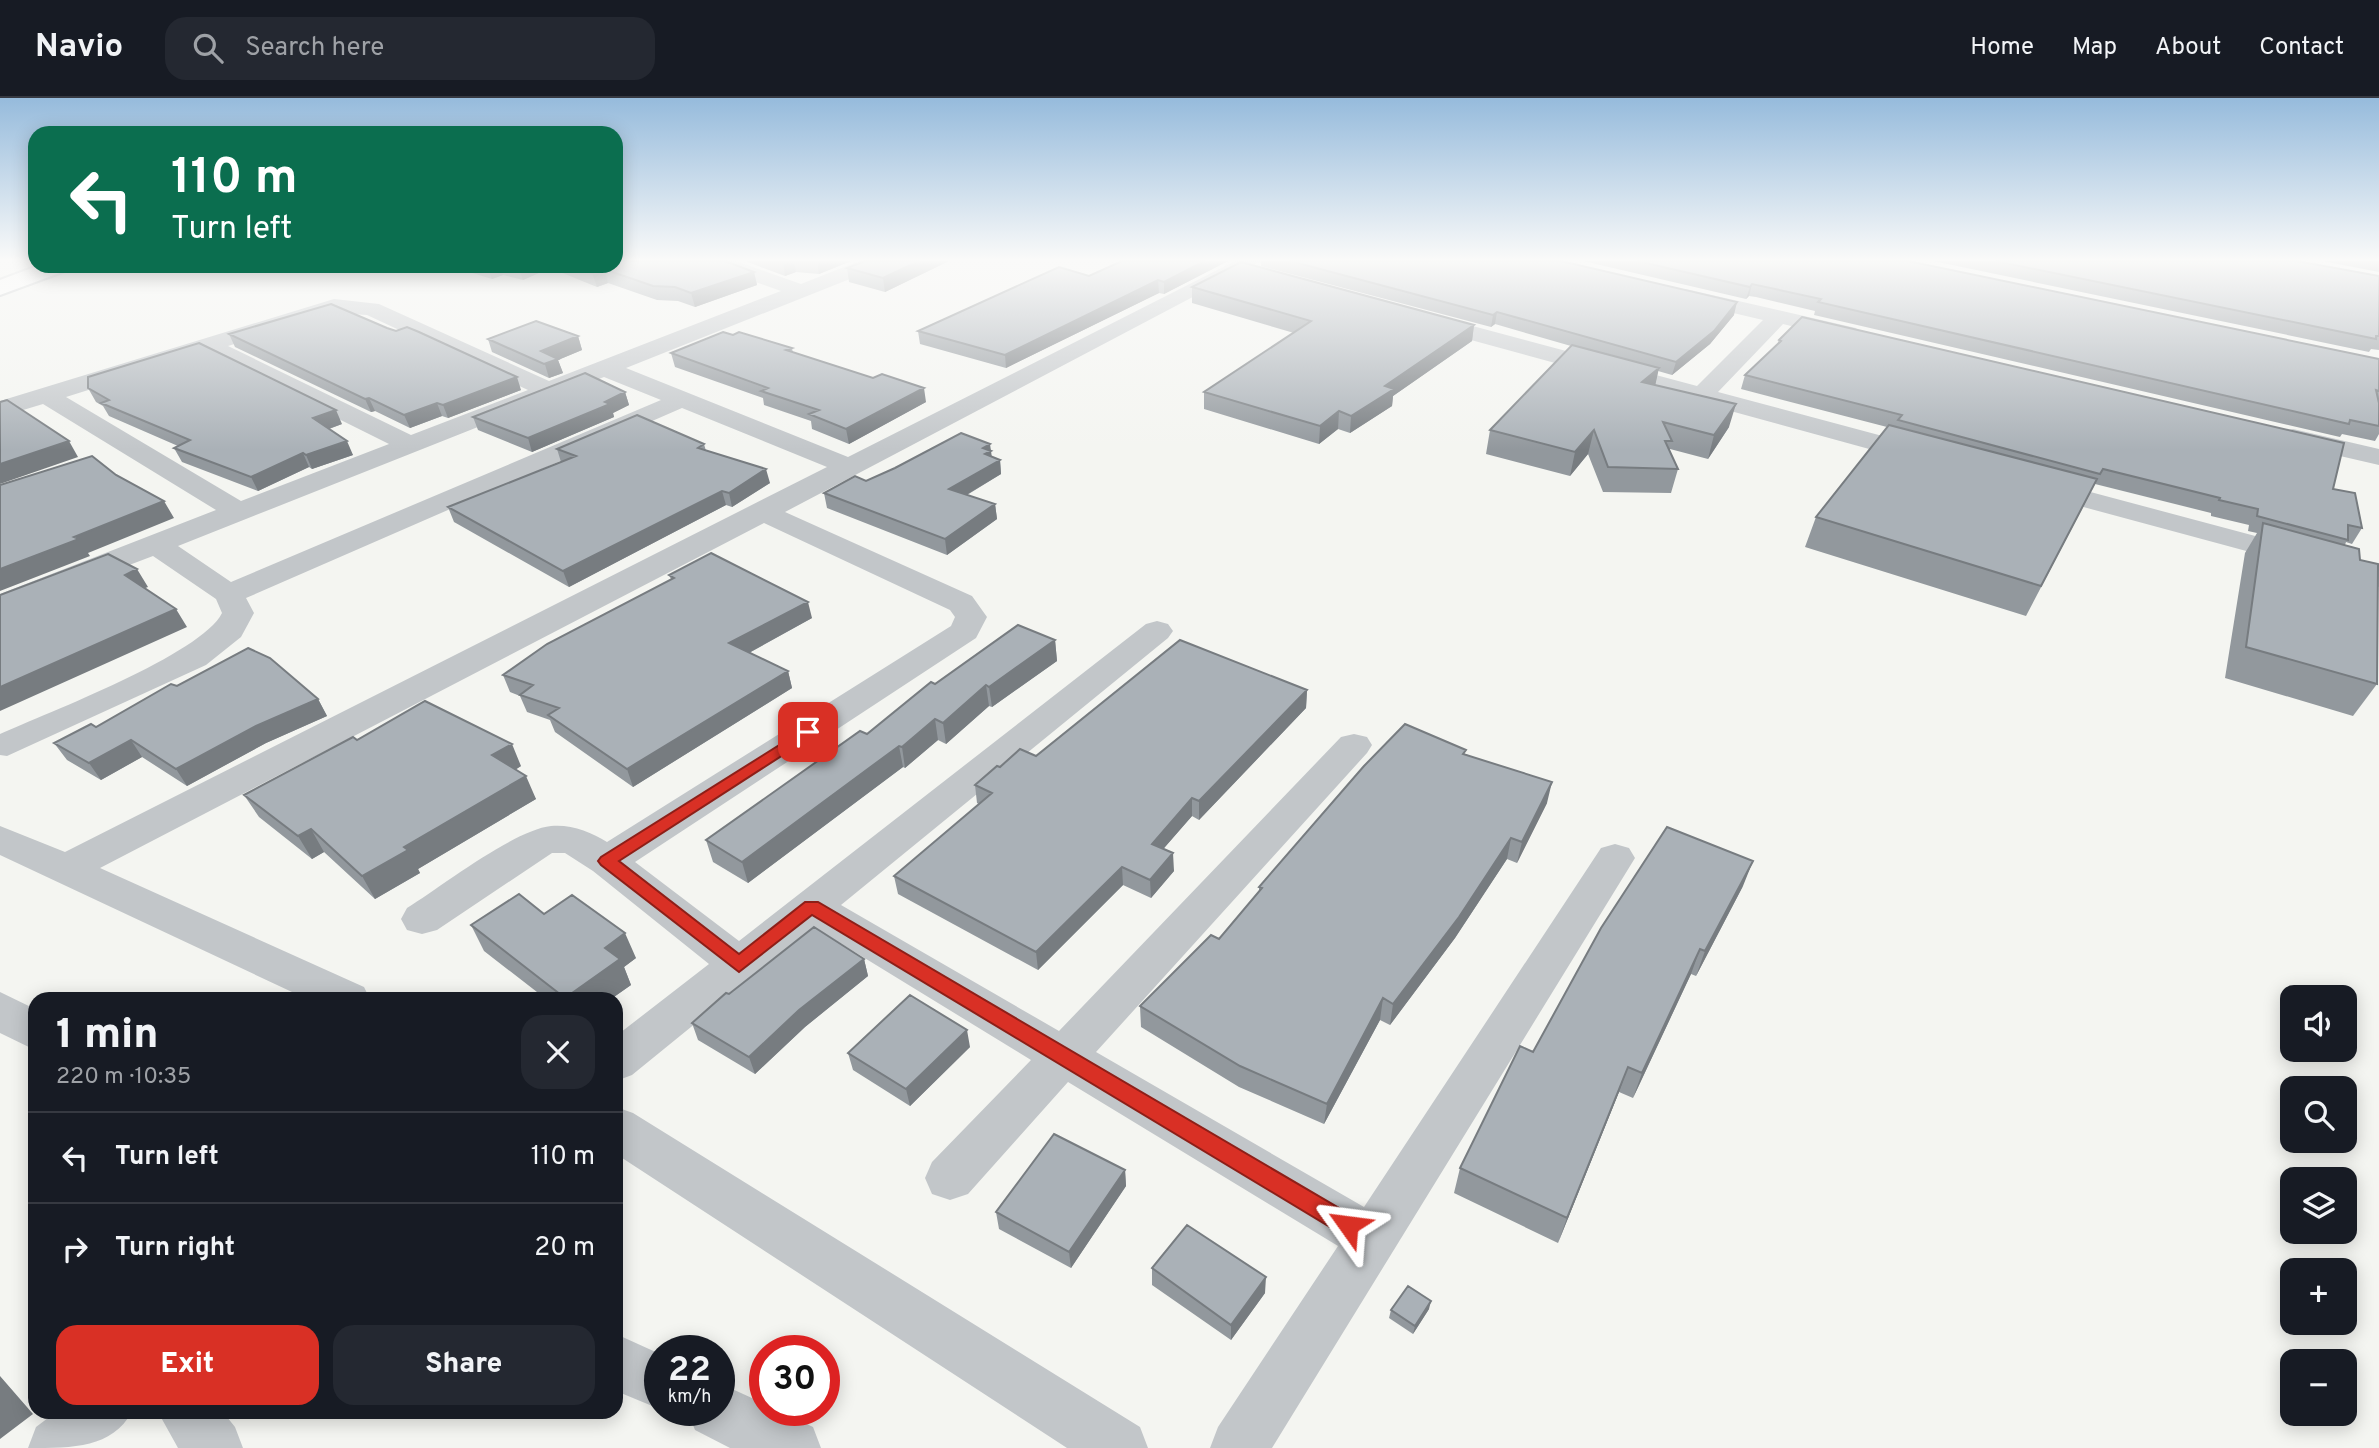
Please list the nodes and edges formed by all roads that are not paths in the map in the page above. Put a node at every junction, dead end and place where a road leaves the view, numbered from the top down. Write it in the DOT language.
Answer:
graph roads {
  1 [pos="270,324"];
  2 [pos="404,324"];
  3 [pos="717,324"];
  4 [pos="1139,324"];
  5 [pos="1440,324"];
  6 [pos="1771,324"];
  7 [pos="1809,324"];
  8 [pos="1871,338"];
  9 [pos="206,344"];
  10 [pos="604,368"];
  11 [pos="546,389"];
  12 [pos="44,394"];
  13 [pos="1701,396"];
  14 [pos="683,399"];
  15 [pos="0,408"];
  16 [pos="2272,432"];
  17 [pos="408,443"];
  18 [pos="132,450"];
  19 [pos="2379,457"];
  20 [pos="105,459"];
  21 [pos="1940,460"];
  22 [pos="850,467"];
  23 [pos="2020,481"];
  24 [pos="236,510"];
  25 [pos="763,512"];
  26 [pos="154,543"];
  27 [pos="2379,578"];
  28 [pos="229,594"];
  29 [pos="0,605"];
  30 [pos="1157,631"];
  31 [pos="7,745"];
  32 [pos="1354,746"];
  33 [pos="0,839"];
  34 [pos="1615,858"];
  35 [pos="607,861"];
  36 [pos="68,868"];
  37 [pos="811,906"];
  38 [pos="422,919"];
  39 [pos="739,964"];
  40 [pos="333,992"];
  41 [pos="0,1010"];
  42 [pos="28,1028"];
  43 [pos="623,1056"];
  44 [pos="1064,1056"];
  45 [pos="623,1132"];
  46 [pos="950,1178"];
  47 [pos="1372,1239"];
  48 [pos="623,1365"];
  49 [pos="644,1375"];
  50 [pos="94,1419"];
  51 [pos="192,1419"];
  52 [pos="735,1420"];
  53 [pos="57,1448"];
  54 [pos="214,1448"];
  55 [pos="792,1448"];
  56 [pos="1119,1448"];
  57 [pos="1239,1448"];
  1 -- 9 [label="street"];
  2 -- 11 [label="street"];
  3 -- 10 [label="street"];
  4 -- 22 [label="street"];
  5 -- 13 [label="street"];
  6 -- 13 [label="street"];
  7 -- 8 [label="street"];
  9 -- 12 [label="street"];
  9 -- 17 [label="street"];
  10 -- 11 [label="street"];
  10 -- 14 [label="street"];
  11 -- 17 [label="street"];
  12 -- 15 [label="street"];
  12 -- 18 [label="street"];
  13 -- 21 [label="street"];
  14 -- 22 [label="street"];
  14 -- 28 [label="street"];
  16 -- 19 [label="street"];
  17 -- 24 [label="street"];
  18 -- 20 [label="street"];
  18 -- 24 [label="street"];
  22 -- 25 [label="street"];
  23 -- 27 [label="street"];
  24 -- 26 [label="street"];
  25 -- 35 [label="street"];
  25 -- 36 [label="street"];
  26 -- 28 [label="street"];
  26 -- 29 [label="street"];
  28 -- 31 [label="street"];
  30 -- 37 [label="street"];
  32 -- 44 [label="street"];
  33 -- 36 [label="street"];
  34 -- 47 [label="street"];
  35 -- 38 [label="street"];
  35 -- 39 [label="street"];
  36 -- 40 [label="street"];
  37 -- 39 [label="street"];
  37 -- 44 [label="street"];
  39 -- 43 [label="street"];
  41 -- 42 [label="street"];
  44 -- 46 [label="street"];
  44 -- 47 [label="street"];
  45 -- 56 [label="street"];
  47 -- 57 [label="street"];
  48 -- 49 [label="street"];
  50 -- 53 [label="street"];
  51 -- 54 [label="street"];
  52 -- 55 [label="street"];
}
